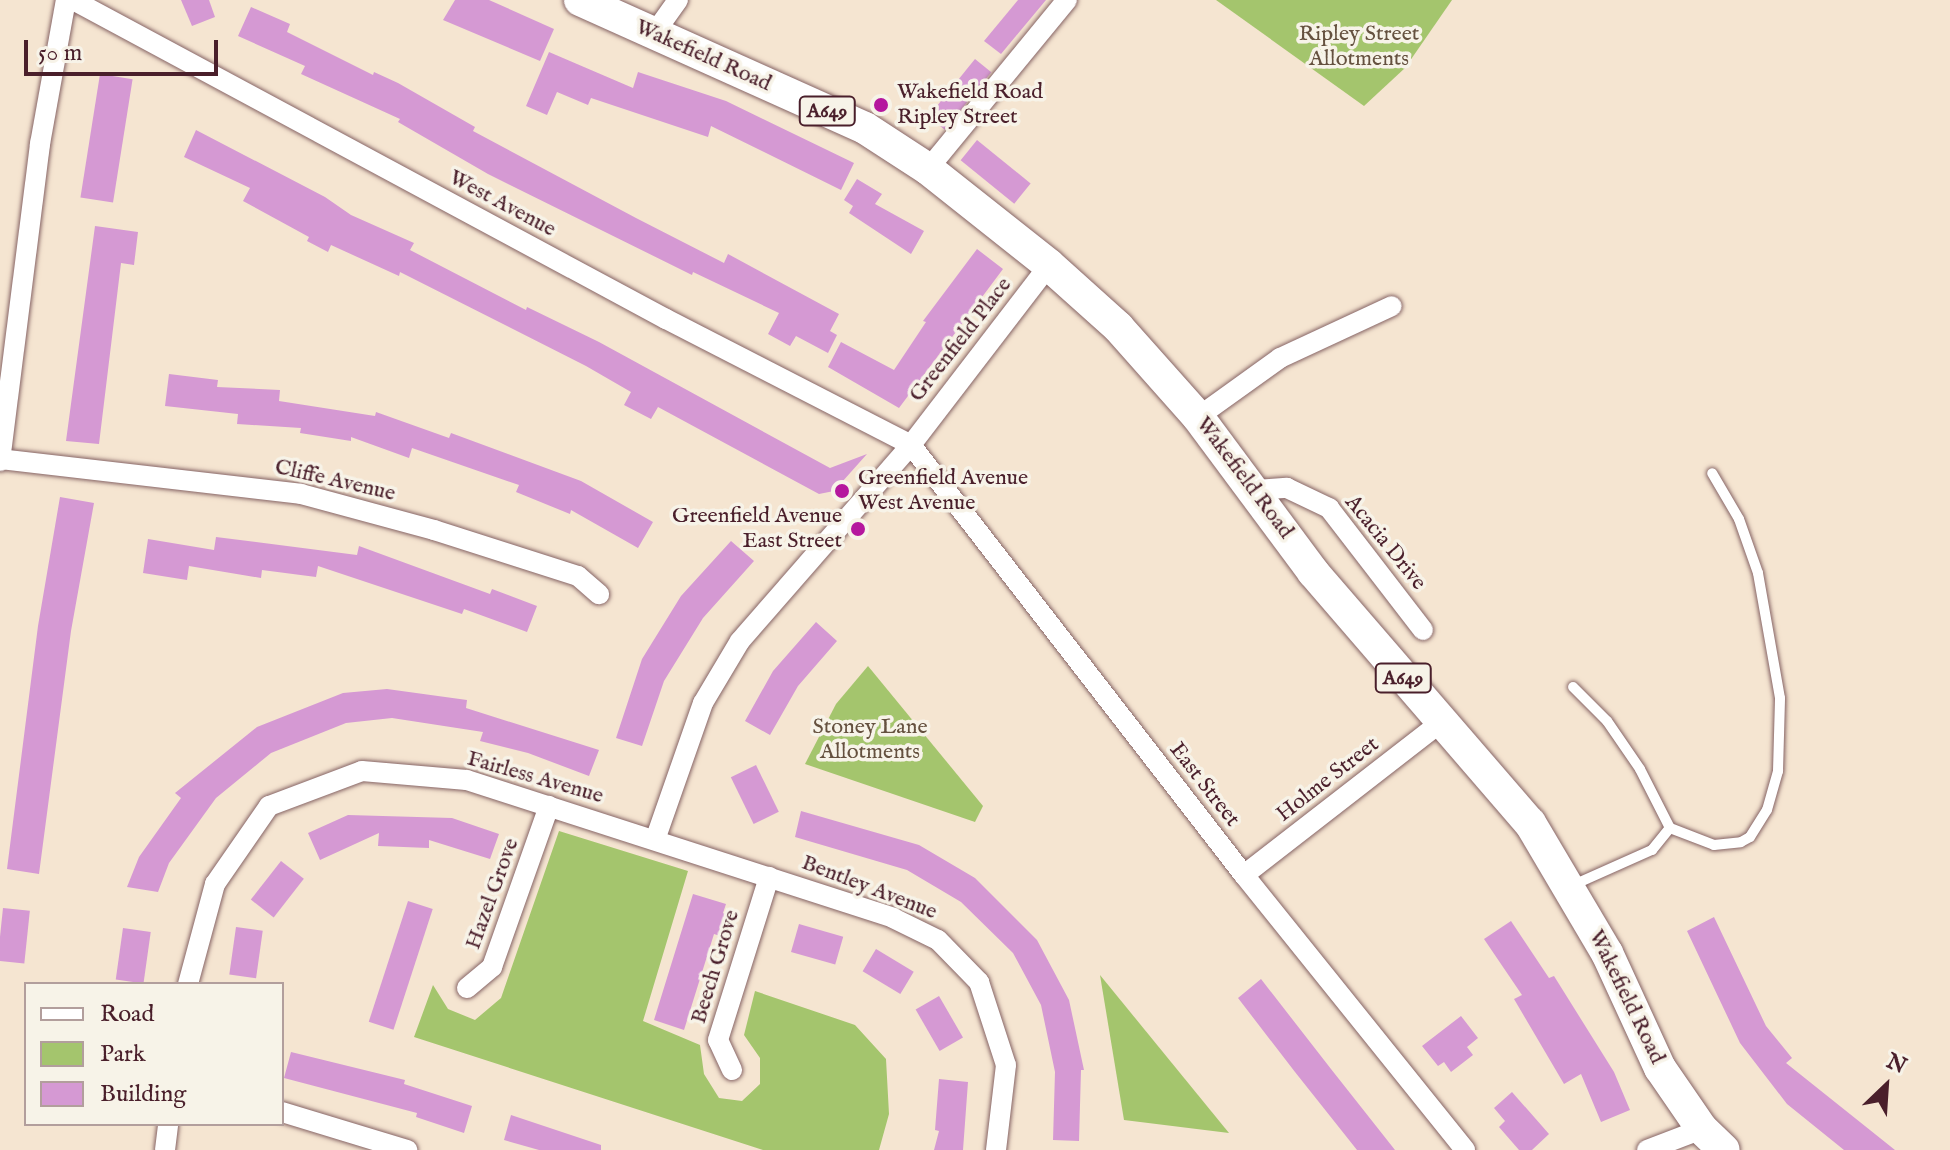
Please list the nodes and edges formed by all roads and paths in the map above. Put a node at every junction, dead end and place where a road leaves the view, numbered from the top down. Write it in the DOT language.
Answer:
graph roads {
  1 [pos="66,0"];
  2 [pos="73,0"];
  3 [pos="580,0"];
  4 [pos="678,0"];
  5 [pos="1067,0"];
  6 [pos="653,35"];
  7 [pos="928,169"];
  8 [pos="1049,265"];
  9 [pos="1392,306"];
  10 [pos="1198,417"];
  11 [pos="911,445"];
  12 [pos="0,460"];
  13 [pos="1712,473"];
  14 [pos="1256,490"];
  15 [pos="599,594"];
  16 [pos="1423,630"];
  17 [pos="1573,687"];
  18 [pos="1441,722"];
  19 [pos="549,806"];
  20 [pos="1670,828"];
  21 [pos="655,840"];
  22 [pos="1244,875"];
  23 [pos="769,877"];
  24 [pos="1569,887"];
  25 [pos="189,982"];
  26 [pos="467,988"];
  27 [pos="732,1070"];
  28 [pos="284,1113"];
  29 [pos="168,1126"];
  30 [pos="1713,1140"];
  31 [pos="165,1150"];
  32 [pos="407,1150"];
  33 [pos="996,1150"];
  34 [pos="1465,1150"];
  35 [pos="1647,1150"];
  1 -- 12 [label="street"];
  2 -- 11 [label="street, West Avenue"];
  3 -- 6 [label="main road, Wakefield Road / A649"];
  4 -- 6 [label="street"];
  5 -- 7 [label="street"];
  6 -- 7 [label="main road, Wakefield Road / A649"];
  7 -- 8 [label="main road, Wakefield Road / A649"];
  8 -- 10 [label="main road, Wakefield Road / A649"];
  8 -- 11 [label="street, Greenfield Place"];
  9 -- 10 [label="street"];
  10 -- 14 [label="main road, Wakefield Road / A649"];
  11 -- 21 [label="street, Greenfield Place"];
  11 -- 22 [label="street, East Street"];
  12 -- 15 [label="street, Cliffe Avenue"];
  13 -- 20 [label="lane"];
  14 -- 16 [label="street, Acacia Drive"];
  14 -- 18 [label="main road, Wakefield Road / A649"];
  17 -- 20 [label="lane"];
  18 -- 22 [label="street, Holme Street"];
  18 -- 24 [label="main road, Wakefield Road / A649"];
  19 -- 21 [label="street, Fairless Avenue"];
  19 -- 25 [label="street, Fairless Avenue"];
  19 -- 26 [label="street, Hazel Grove"];
  20 -- 24 [label="lane"];
  21 -- 23 [label="street, Bentley Avenue"];
  22 -- 34 [label="street, East Street"];
  23 -- 27 [label="street, Beech Grove"];
  23 -- 33 [label="street, Bentley Avenue"];
  24 -- 30 [label="main road, Wakefield Road / A649"];
  28 -- 32 [label="street"];
  29 -- 31 [label="street"];
  30 -- 35 [label="street"];
}
